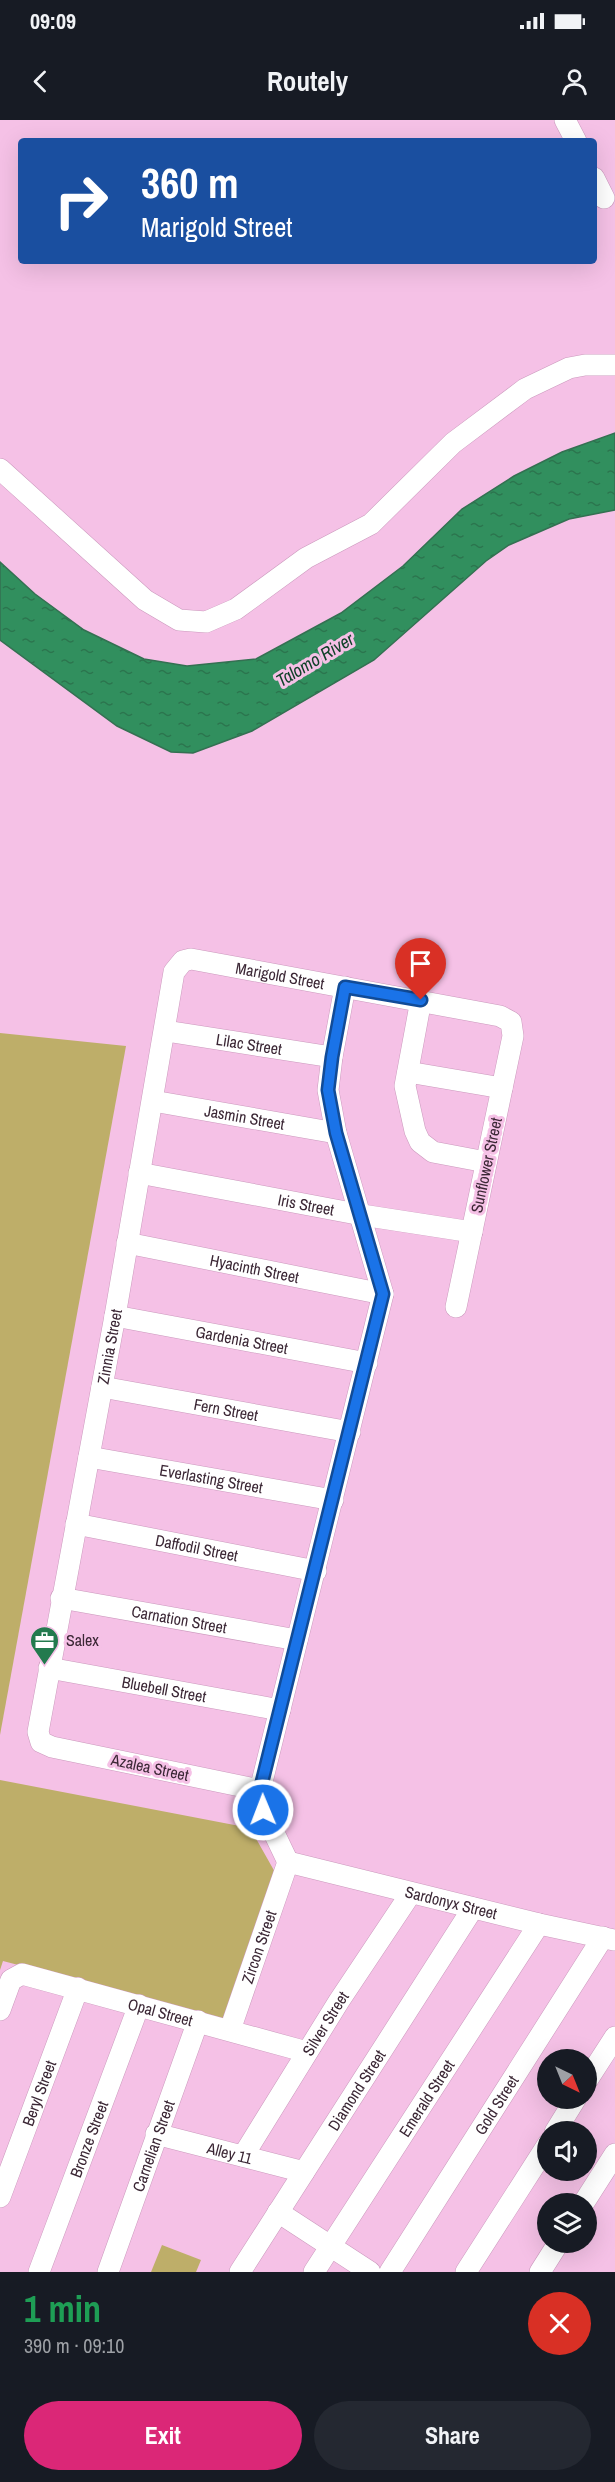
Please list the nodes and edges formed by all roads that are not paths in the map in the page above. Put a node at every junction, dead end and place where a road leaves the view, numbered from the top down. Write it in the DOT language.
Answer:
graph roads {
  1 [pos="565,120"];
  2 [pos="574,138"];
  3 [pos="597,183"];
  4 [pos="604,198"];
  5 [pos="615,365"];
  6 [pos="0,469"];
  7 [pos="191,959"];
  8 [pos="345,987"];
  9 [pos="421,1000"];
  10 [pos="511,1022"];
  11 [pos="166,1031"];
  12 [pos="332,1057"];
  13 [pos="408,1072"];
  14 [pos="502,1089"];
  15 [pos="153,1101"];
  16 [pos="336,1133"];
  17 [pos="486,1162"];
  18 [pos="140,1173"];
  19 [pos="362,1215"];
  20 [pos="472,1232"];
  21 [pos="127,1243"];
  22 [pos="383,1294"];
  23 [pos="456,1308"];
  24 [pos="115,1316"];
  25 [pos="367,1363"];
  26 [pos="102,1387"];
  27 [pos="350,1432"];
  28 [pos="89,1457"];
  29 [pos="333,1500"];
  30 [pos="76,1524"];
  31 [pos="316,1572"];
  32 [pos="61,1598"];
  33 [pos="297,1640"];
  34 [pos="49,1668"];
  35 [pos="280,1710"];
  36 [pos="41,1742"];
  37 [pos="260,1790"];
  38 [pos="288,1862"];
  39 [pos="411,1893"];
  40 [pos="473,1908"];
  41 [pos="539,1924"];
  42 [pos="609,1939"];
  43 [pos="78,1988"];
  44 [pos="139,2005"];
  45 [pos="0,2010"];
  46 [pos="198,2021"];
  47 [pos="230,2030"];
  48 [pos="615,2037"];
  49 [pos="307,2052"];
  50 [pos="597,2065"];
  51 [pos="156,2134"];
  52 [pos="615,2154"];
  53 [pos="243,2156"];
  54 [pos="537,2161"];
  55 [pos="304,2172"];
  56 [pos="591,2193"];
  57 [pos="0,2197"];
  58 [pos="278,2212"];
  59 [pos="331,2247"];
  60 [pos="552,2253"];
  61 [pos="39,2272"];
  62 [pos="108,2272"];
  63 [pos="240,2272"];
  64 [pos="314,2272"];
  65 [pos="369,2272"];
  66 [pos="390,2272"];
  67 [pos="466,2272"];
  68 [pos="540,2272"];
  1 -- 2 [label="street"];
  3 -- 4 [label="street"];
  5 -- 6 [label="street"];
  7 -- 8 [label="street, Marigold Street"];
  7 -- 11 [label="street, Zinnia Street"];
  8 -- 9 [label="street, Marigold Street"];
  8 -- 12 [label="street"];
  9 -- 10 [label="street, Marigold Street"];
  9 -- 13 [label="street"];
  10 -- 14 [label="street, Sunflower Street"];
  11 -- 12 [label="street, Lilac Street"];
  11 -- 15 [label="street, Zinnia Street"];
  12 -- 16 [label="street"];
  13 -- 14 [label="street"];
  13 -- 17 [label="street"];
  14 -- 17 [label="street, Sunflower Street"];
  15 -- 16 [label="street, Jasmin Street"];
  15 -- 18 [label="street, Zinnia Street"];
  16 -- 19 [label="street"];
  17 -- 20 [label="street, Sunflower Street"];
  18 -- 19 [label="street, Iris Street"];
  18 -- 21 [label="street, Zinnia Street"];
  19 -- 20 [label="street, Iris Street"];
  19 -- 22 [label="street"];
  20 -- 23 [label="street, Sunflower Street"];
  21 -- 22 [label="street, Hyacinth Street"];
  21 -- 24 [label="street, Zinnia Street"];
  22 -- 25 [label="street"];
  24 -- 25 [label="street, Gardenia Street"];
  24 -- 26 [label="street, Zinnia Street"];
  25 -- 27 [label="street"];
  26 -- 27 [label="street, Fern Street"];
  26 -- 28 [label="street, Zinnia Street"];
  27 -- 29 [label="street"];
  28 -- 29 [label="street, Everlasting Street"];
  28 -- 30 [label="street, Zinnia Street"];
  29 -- 31 [label="street"];
  30 -- 31 [label="street, Daffodil Street"];
  30 -- 32 [label="street, Zinnia Street"];
  31 -- 33 [label="street"];
  32 -- 33 [label="street, Carnation Street"];
  32 -- 34 [label="street, Zinnia Street"];
  33 -- 35 [label="street"];
  34 -- 35 [label="street, Bluebell Street"];
  34 -- 36 [label="street, Zinnia Street"];
  35 -- 37 [label="street"];
  36 -- 37 [label="street, Azalea Street"];
  37 -- 38 [label="street"];
  38 -- 39 [label="street, Sardonyx Street"];
  38 -- 47 [label="street, Zircon Street"];
  39 -- 40 [label="street, Sardonyx Street"];
  39 -- 49 [label="street, Silver Street"];
  40 -- 41 [label="street, Sardonyx Street"];
  40 -- 55 [label="street, Diamond Street"];
  41 -- 42 [label="street, Sardonyx Street"];
  41 -- 59 [label="street, Emerald Street"];
  42 -- 66 [label="street, Gold Street"];
  43 -- 44 [label="street, Opal Street"];
  43 -- 45 [label="street, Opal Street"];
  43 -- 57 [label="street, Beryl Street"];
  44 -- 46 [label="street, Opal Street"];
  44 -- 61 [label="street, Bronze Street"];
  46 -- 47 [label="street, Opal Street"];
  46 -- 51 [label="street, Carnelian Street"];
  47 -- 49 [label="street, Opal Street"];
  48 -- 50 [label="street"];
  49 -- 53 [label="street, Silver Street"];
  51 -- 53 [label="street, Alley 11"];
  51 -- 62 [label="street, Carnelian Street"];
  52 -- 56 [label="street"];
  53 -- 55 [label="street, Alley 11"];
  54 -- 67 [label="street"];
  55 -- 58 [label="street, Diamond Street"];
  58 -- 59 [label="street"];
  58 -- 63 [label="street, Diamond Street"];
  59 -- 64 [label="street, Emerald Street"];
  59 -- 65 [label="street"];
  60 -- 68 [label="street"];
}
